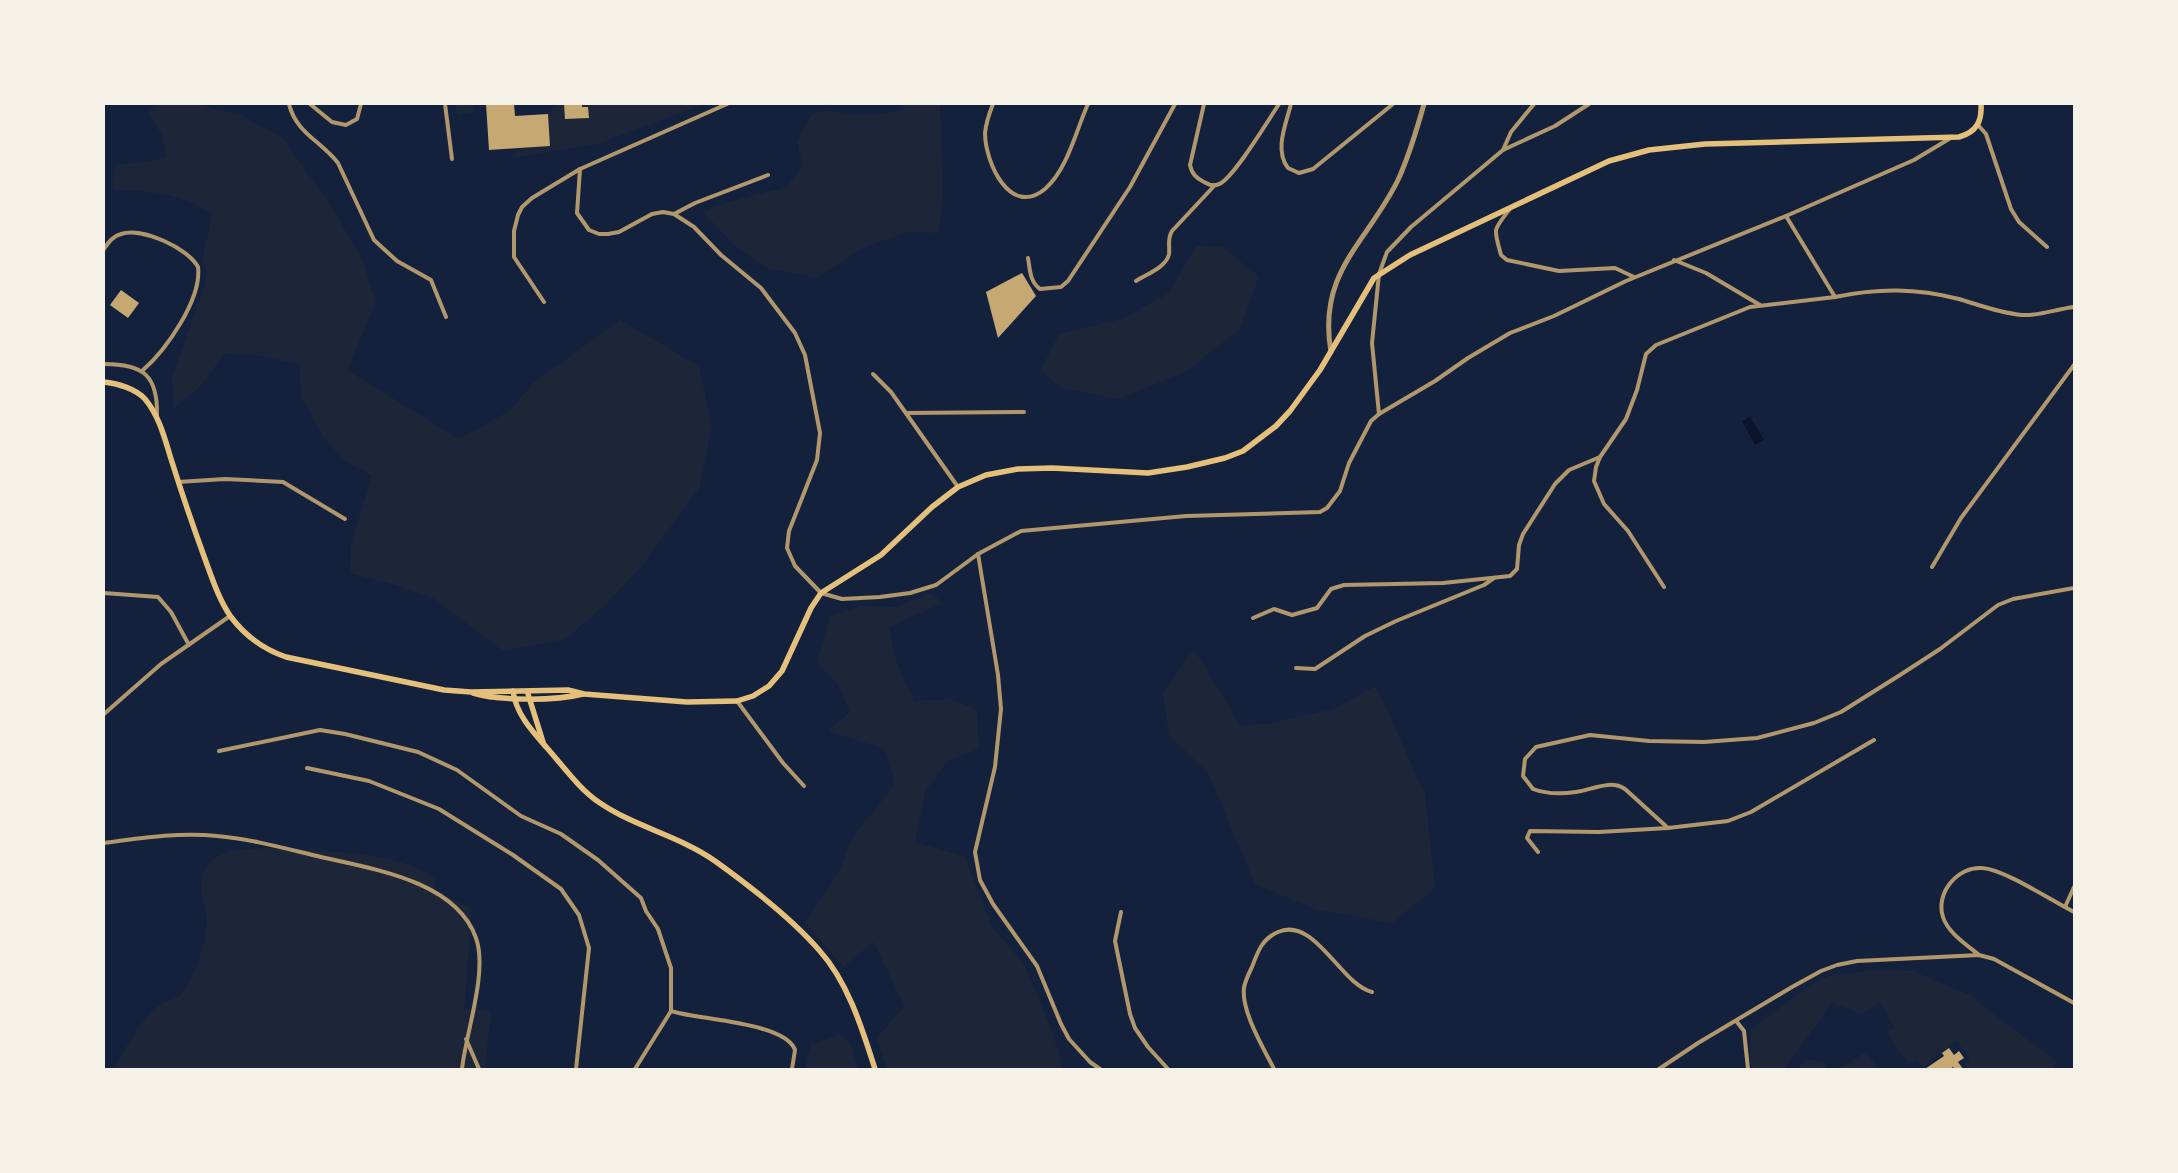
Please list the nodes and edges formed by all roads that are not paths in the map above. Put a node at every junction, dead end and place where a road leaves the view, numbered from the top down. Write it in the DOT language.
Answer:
graph roads {
  1 [pos="289,104"];
  2 [pos="310,104"];
  3 [pos="361,104"];
  4 [pos="445,104"];
  5 [pos="727,104"];
  6 [pos="993,104"];
  7 [pos="1088,104"];
  8 [pos="1175,104"];
  9 [pos="1204,104"];
  10 [pos="1279,104"];
  11 [pos="1291,104"];
  12 [pos="1393,104"];
  13 [pos="1424,104"];
  14 [pos="1534,104"];
  15 [pos="1589,104"];
  16 [pos="1981,104"];
  17 [pos="1978,125"];
  18 [pos="1949,139"];
  19 [pos="1503,150"];
  20 [pos="452,159"];
  21 [pos="580,169"];
  22 [pos="768,175"];
  23 [pos="1215,186"];
  24 [pos="1510,208"];
  25 [pos="674,214"];
  26 [pos="1786,216"];
  27 [pos="2046,247"];
  28 [pos="104,249"];
  29 [pos="1028,258"];
  30 [pos="1674,260"];
  31 [pos="1379,274"];
  32 [pos="1634,277"];
  33 [pos="1136,282"];
  34 [pos="1834,297"];
  35 [pos="544,302"];
  36 [pos="1760,305"];
  37 [pos="2074,307"];
  38 [pos="446,317"];
  39 [pos="1331,352"];
  40 [pos="104,364"];
  41 [pos="2074,365"];
  42 [pos="143,370"];
  43 [pos="873,374"];
  44 [pos="104,382"];
  45 [pos="1024,412"];
  46 [pos="906,413"];
  47 [pos="1379,414"];
  48 [pos="157,418"];
  49 [pos="1600,457"];
  50 [pos="178,482"];
  51 [pos="958,487"];
  52 [pos="345,519"];
  53 [pos="978,554"];
  54 [pos="1932,567"];
  55 [pos="1496,577"];
  56 [pos="1664,587"];
  57 [pos="2074,588"];
  58 [pos="104,593"];
  59 [pos="821,593"];
  60 [pos="230,616"];
  61 [pos="1253,618"];
  62 [pos="189,645"];
  63 [pos="1296,668"];
  64 [pos="513,690"];
  65 [pos="527,690"];
  66 [pos="471,692"];
  67 [pos="584,694"];
  68 [pos="514,698"];
  69 [pos="529,698"];
  70 [pos="737,701"];
  71 [pos="104,714"];
  72 [pos="1874,740"];
  73 [pos="544,744"];
  74 [pos="220,751"];
  75 [pos="308,768"];
  76 [pos="804,786"];
  77 [pos="1668,828"];
  78 [pos="104,843"];
  79 [pos="1538,852"];
  80 [pos="2074,887"];
  81 [pos="2065,907"];
  82 [pos="1121,912"];
  83 [pos="2074,912"];
  84 [pos="1979,955"];
  85 [pos="1372,992"];
  86 [pos="2074,1003"];
  87 [pos="670,1012"];
  88 [pos="1737,1022"];
  89 [pos="466,1039"];
  90 [pos="462,1069"];
  91 [pos="479,1069"];
  92 [pos="576,1069"];
  93 [pos="636,1069"];
  94 [pos="792,1069"];
  95 [pos="875,1069"];
  96 [pos="1100,1069"];
  97 [pos="1168,1069"];
  98 [pos="1274,1069"];
  99 [pos="1659,1069"];
  100 [pos="1748,1069"];
  1 -- 38 [label="street"];
  2 -- 3 [label="street"];
  4 -- 20 [label="street"];
  5 -- 21 [label="street"];
  6 -- 7 [label="street"];
  8 -- 29 [label="street"];
  9 -- 23 [label="street"];
  10 -- 23 [label="street"];
  11 -- 12 [label="street"];
  13 -- 39 [label="street"];
  14 -- 19 [label="street"];
  15 -- 19 [label="street"];
  16 -- 17 [label="main road"];
  17 -- 18 [label="main road"];
  17 -- 27 [label="street"];
  18 -- 24 [label="main road"];
  18 -- 26 [label="street"];
  19 -- 31 [label="street"];
  21 -- 25 [label="street"];
  21 -- 35 [label="street"];
  22 -- 25 [label="street"];
  23 -- 33 [label="street"];
  24 -- 31 [label="main road"];
  24 -- 32 [label="street"];
  25 -- 59 [label="street"];
  26 -- 30 [label="street"];
  26 -- 34 [label="street"];
  28 -- 42 [label="street"];
  30 -- 32 [label="street"];
  30 -- 36 [label="street"];
  31 -- 39 [label="main road"];
  31 -- 47 [label="street"];
  32 -- 47 [label="street"];
  34 -- 36 [label="street"];
  34 -- 37 [label="street"];
  36 -- 49 [label="street"];
  39 -- 51 [label="main road"];
  40 -- 42 [label="street"];
  41 -- 54 [label="street"];
  42 -- 48 [label="street"];
  43 -- 46 [label="street"];
  44 -- 48 [label="main road"];
  45 -- 46 [label="street"];
  46 -- 51 [label="street"];
  47 -- 53 [label="street"];
  48 -- 50 [label="main road"];
  49 -- 55 [label="street"];
  49 -- 56 [label="street"];
  50 -- 52 [label="street"];
  50 -- 60 [label="main road"];
  51 -- 59 [label="main road"];
  53 -- 59 [label="street"];
  53 -- 96 [label="street"];
  55 -- 61 [label="street"];
  55 -- 63 [label="street"];
  57 -- 77 [label="street"];
  58 -- 62 [label="street"];
  59 -- 70 [label="main road"];
  60 -- 62 [label="street"];
  60 -- 66 [label="main road"];
  62 -- 71 [label="street"];
  64 -- 65 [label="main road"];
  64 -- 66 [label="main road"];
  64 -- 68 [label="main road"];
  65 -- 67 [label="main road"];
  65 -- 69 [label="main road"];
  66 -- 68 [label="main road"];
  67 -- 69 [label="main road"];
  67 -- 70 [label="main road"];
  68 -- 69 [label="main road"];
  68 -- 73 [label="main road"];
  69 -- 73 [label="main road"];
  70 -- 76 [label="street"];
  72 -- 77 [label="street"];
  73 -- 95 [label="main road"];
  74 -- 87 [label="street"];
  75 -- 92 [label="street"];
  77 -- 79 [label="street"];
  78 -- 89 [label="street"];
  80 -- 81 [label="street"];
  81 -- 83 [label="street"];
  81 -- 84 [label="street"];
  82 -- 97 [label="street"];
  84 -- 86 [label="street"];
  84 -- 88 [label="street"];
  85 -- 98 [label="street"];
  87 -- 93 [label="street"];
  87 -- 94 [label="street"];
  88 -- 99 [label="street"];
  88 -- 100 [label="street"];
  89 -- 90 [label="street"];
  89 -- 91 [label="street"];
}
